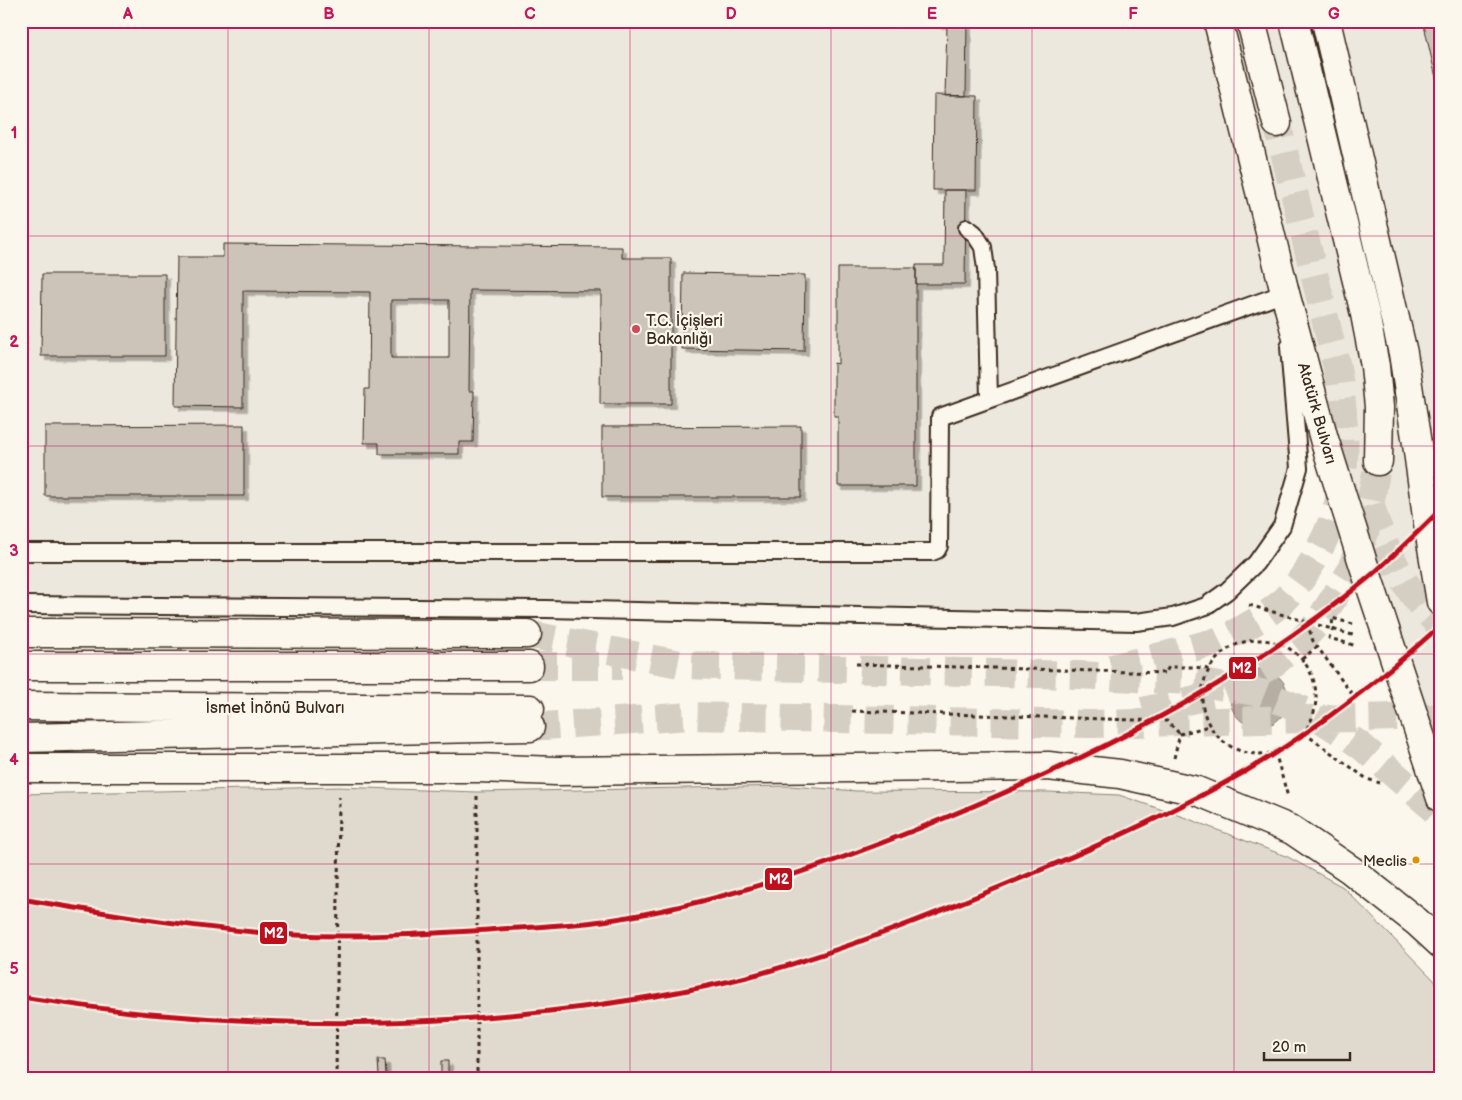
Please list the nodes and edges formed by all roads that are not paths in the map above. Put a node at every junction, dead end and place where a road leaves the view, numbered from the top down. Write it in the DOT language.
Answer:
graph roads {
  1 [pos="1218,21"];
  2 [pos="1251,21"];
  3 [pos="1294,21"];
  4 [pos="1326,21"];
  5 [pos="1276,124"];
  6 [pos="967,228"];
  7 [pos="1285,293"];
  8 [pos="989,399"];
  9 [pos="1378,461"];
  10 [pos="1426,517"];
  11 [pos="1441,549"];
  12 [pos="21,552"];
  13 [pos="1441,602"];
  14 [pos="21,605"];
  15 [pos="21,633"];
  16 [pos="527,634"];
  17 [pos="21,666"];
  18 [pos="529,666"];
  19 [pos="21,706"];
  20 [pos="21,738"];
  21 [pos="21,768"];
  22 [pos="1441,798"];
  23 [pos="1441,944"];
  1 -- 7 [label="main road, Atatürk Bulvarı"];
  2 -- 5 [label="main road"];
  3 -- 9 [label="main road"];
  4 -- 10 [label="main road"];
  6 -- 8 [label="lane"];
  7 -- 8 [label="lane"];
  7 -- 14 [label="lane"];
  7 -- 22 [label="main road, Atatürk Bulvarı"];
  8 -- 12 [label="lane"];
  10 -- 11 [label="main road"];
  10 -- 13 [label="main road"];
  15 -- 16 [label="main road"];
  17 -- 18 [label="main road"];
  19 -- 20 [label="main road, İsmet İnönü Bulvarı"];
  21 -- 23 [label="main road"];
}
